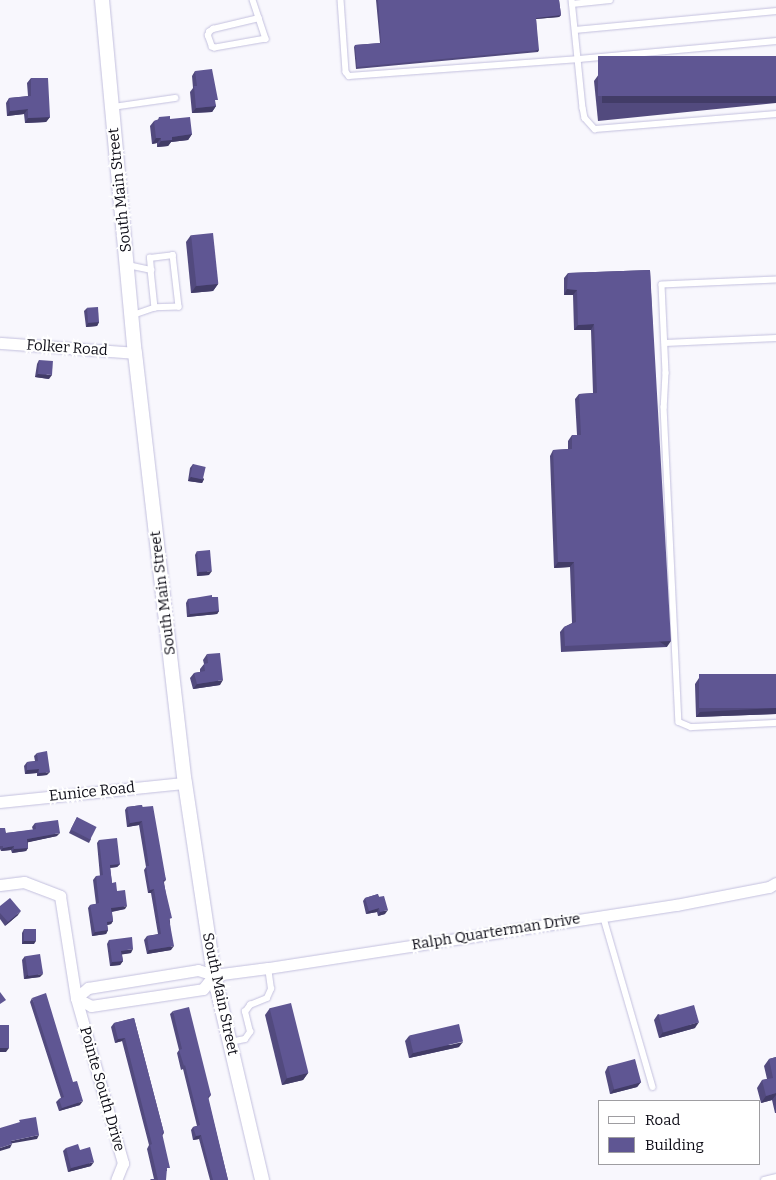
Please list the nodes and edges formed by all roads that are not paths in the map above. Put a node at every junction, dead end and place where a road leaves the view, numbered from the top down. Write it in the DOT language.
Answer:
graph roads {
  1 [pos="102,0"];
  2 [pos="253,0"];
  3 [pos="341,0"];
  4 [pos="610,0"];
  5 [pos="572,2"];
  6 [pos="776,11"];
  7 [pos="259,18"];
  8 [pos="575,30"];
  9 [pos="776,41"];
  10 [pos="579,59"];
  11 [pos="175,98"];
  12 [pos="111,107"];
  13 [pos="776,114"];
  14 [pos="128,265"];
  15 [pos="151,270"];
  16 [pos="776,280"];
  17 [pos="155,308"];
  18 [pos="132,316"];
  19 [pos="776,338"];
  20 [pos="0,343"];
  21 [pos="665,343"];
  22 [pos="135,353"];
  23 [pos="776,723"];
  24 [pos="185,783"];
  25 [pos="0,802"];
  26 [pos="776,883"];
  27 [pos="0,885"];
  28 [pos="603,915"];
  29 [pos="268,968"];
  30 [pos="214,975"];
  31 [pos="76,998"];
  32 [pos="230,1042"];
  33 [pos="653,1086"];
  34 [pos="776,1177"];
  35 [pos="116,1180"];
  36 [pos="262,1180"];
  37 [pos="764,1180"];
  1 -- 12 [label="street, South Main Street"];
  2 -- 7 [label="lane"];
  3 -- 10 [label="lane"];
  4 -- 5 [label="lane"];
  5 -- 8 [label="lane"];
  6 -- 8 [label="lane"];
  7 -- 7 [label="lane"];
  8 -- 10 [label="lane"];
  9 -- 10 [label="lane"];
  10 -- 13 [label="lane"];
  11 -- 12 [label="lane"];
  12 -- 14 [label="street, South Main Street"];
  14 -- 15 [label="lane"];
  14 -- 18 [label="street, South Main Street"];
  15 -- 17 [label="lane"];
  15 -- 17 [label="lane"];
  16 -- 21 [label="lane"];
  17 -- 18 [label="lane"];
  18 -- 22 [label="street, South Main Street"];
  19 -- 21 [label="lane"];
  20 -- 22 [label="street, Folker Road"];
  21 -- 23 [label="lane"];
  22 -- 24 [label="street, South Main Street"];
  24 -- 25 [label="street, Eunice Road"];
  24 -- 30 [label="street, South Main Street"];
  26 -- 28 [label="street, Ralph Quarterman Drive"];
  27 -- 31 [label="street, Pointe South Drive"];
  28 -- 29 [label="street, Ralph Quarterman Drive"];
  28 -- 33 [label="lane"];
  29 -- 30 [label="street, Ralph Quarterman Drive"];
  29 -- 32 [label="lane"];
  30 -- 31 [label="street, Ralph Quarterman Drive"];
  30 -- 31 [label="street"];
  30 -- 32 [label="street, South Main Street"];
  31 -- 35 [label="street, Pointe South Drive"];
  32 -- 36 [label="street, South Main Street"];
  34 -- 37 [label="lane"];
}
